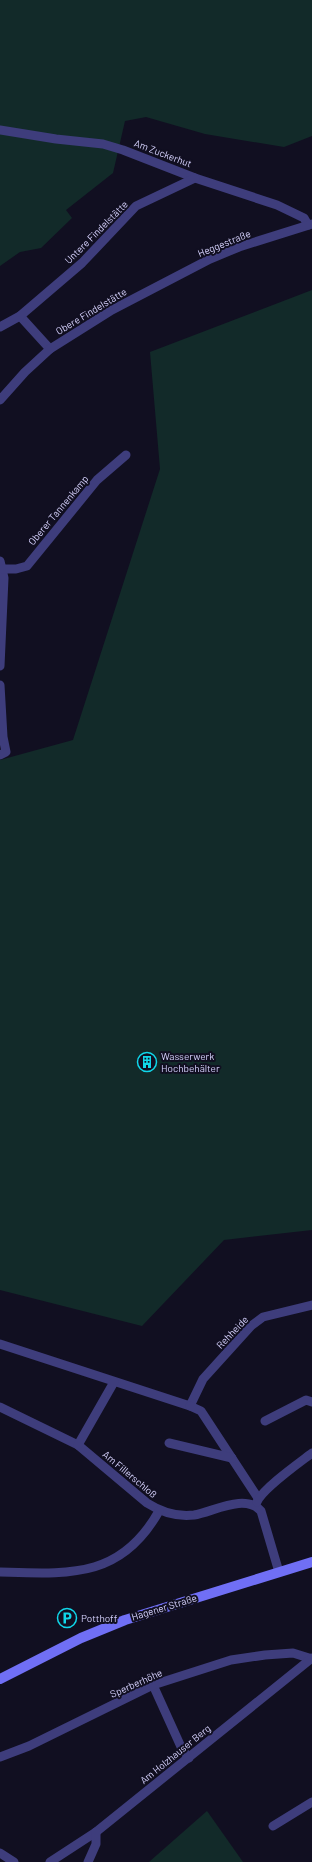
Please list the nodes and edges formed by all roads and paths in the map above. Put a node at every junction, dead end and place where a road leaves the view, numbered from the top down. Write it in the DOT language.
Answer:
graph roads {
  1 [pos="0,130"];
  2 [pos="195,178"];
  3 [pos="310,224"];
  4 [pos="146,292"];
  5 [pos="20,316"];
  6 [pos="0,327"];
  7 [pos="50,349"];
  8 [pos="0,400"];
  9 [pos="126,455"];
  10 [pos="2,566"];
  11 [pos="0,666"];
  12 [pos="0,685"];
  13 [pos="0,755"];
  14 [pos="312,1305"];
  15 [pos="0,1344"];
  16 [pos="114,1382"];
  17 [pos="312,1402"];
  18 [pos="0,1406"];
  19 [pos="190,1406"];
  20 [pos="265,1422"];
  21 [pos="169,1443"];
  22 [pos="78,1445"];
  23 [pos="312,1453"];
  24 [pos="232,1458"];
  25 [pos="257,1502"];
  26 [pos="159,1511"];
  27 [pos="312,1562"];
  28 [pos="0,1572"];
  29 [pos="279,1572"];
  30 [pos="312,1658"];
  31 [pos="0,1679"];
  32 [pos="153,1685"];
  33 [pos="0,1757"];
  34 [pos="189,1758"];
  35 [pos="312,1802"];
  36 [pos="273,1826"];
  37 [pos="96,1832"];
  38 [pos="0,1853"];
  39 [pos="14,1862"];
  40 [pos="50,1862"];
  41 [pos="88,1862"];
  1 -- 2 [label="street, Am Zuckerhut"];
  2 -- 3 [label="street, Am Zuckerhut"];
  2 -- 5 [label="street, Untere Findelstätte"];
  3 -- 4 [label="street, Heggestraße"];
  4 -- 7 [label="street, Obere Findelstätte"];
  5 -- 6 [label="street, Untere Findelstätte"];
  5 -- 7 [label="street"];
  7 -- 8 [label="street, Obere Findelstätte"];
  9 -- 10 [label="street, Oberer Tannenkamp"];
  10 -- 11 [label="street"];
  12 -- 13 [label="street"];
  14 -- 19 [label="street, Rehheide"];
  15 -- 16 [label="street"];
  16 -- 19 [label="street"];
  16 -- 22 [label="street"];
  17 -- 20 [label="street"];
  18 -- 22 [label="street, Am Fillerschloß"];
  19 -- 24 [label="street"];
  21 -- 24 [label="street"];
  22 -- 26 [label="street, Am Fillerschloß"];
  23 -- 25 [label="street"];
  24 -- 25 [label="street"];
  25 -- 26 [label="street, Am Fillerschloß"];
  25 -- 29 [label="street"];
  26 -- 28 [label="street"];
  27 -- 29 [label="main road, Hagener Straße"];
  29 -- 31 [label="main road, Hagener Straße"];
  30 -- 32 [label="street, Sperberhöhe"];
  30 -- 34 [label="street, Am Holzhauser Berg"];
  32 -- 33 [label="street, Sperberhöhe"];
  32 -- 34 [label="street"];
  34 -- 37 [label="street, Am Holzhauser Berg"];
  35 -- 36 [label="street"];
  37 -- 40 [label="street, Am Holzhauser Berg"];
  37 -- 41 [label="street"];
  38 -- 39 [label="street"];
}
